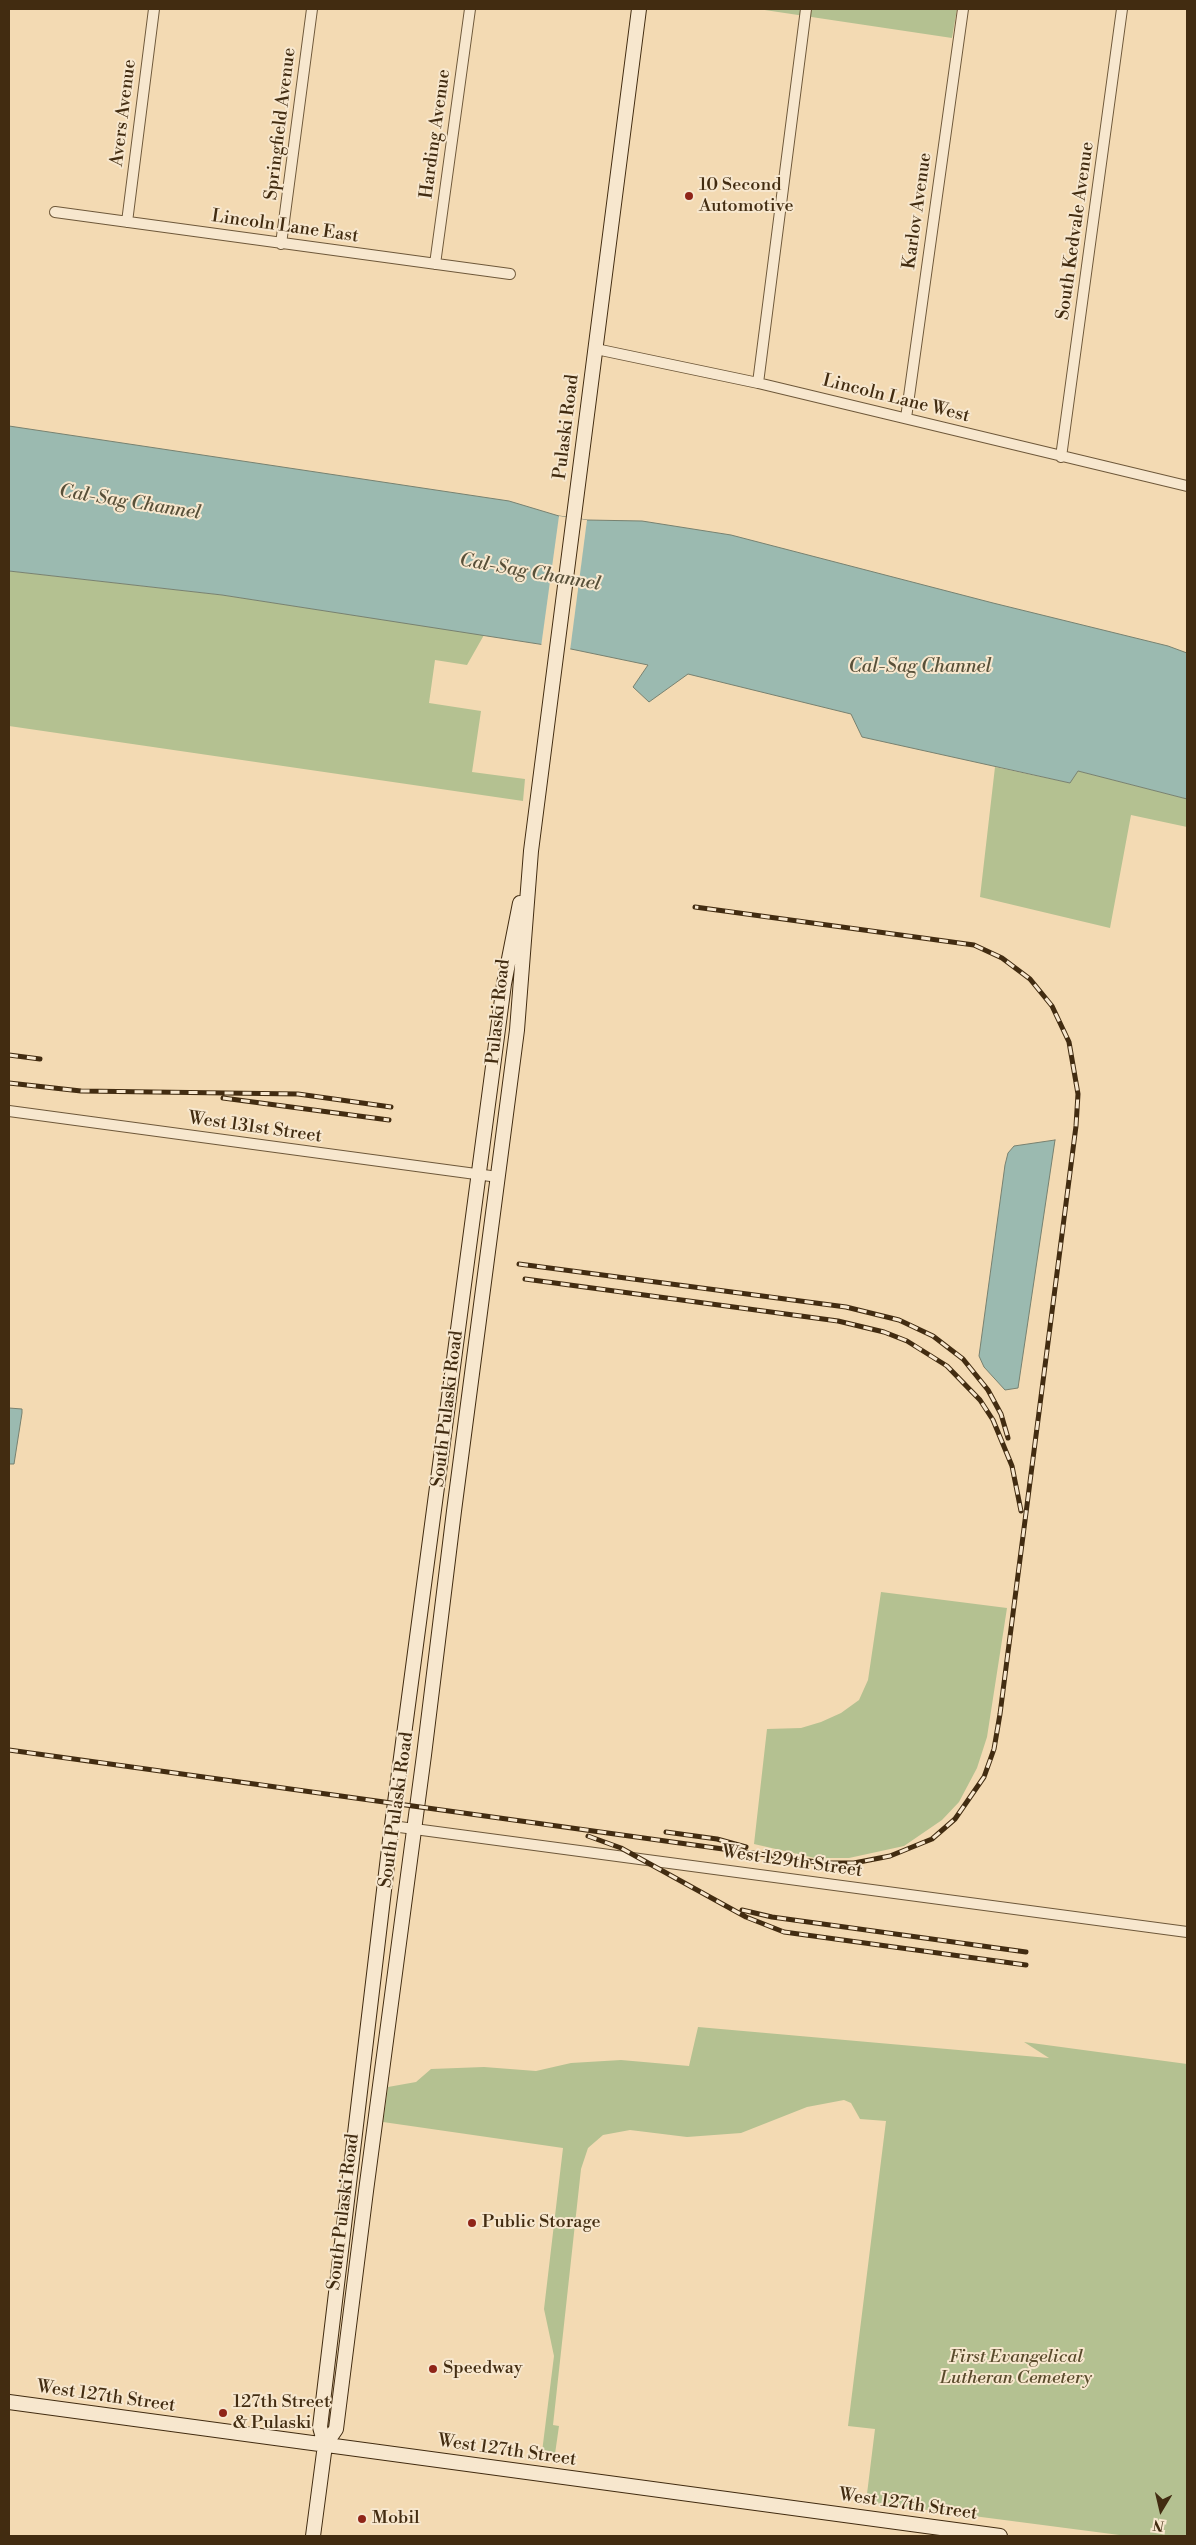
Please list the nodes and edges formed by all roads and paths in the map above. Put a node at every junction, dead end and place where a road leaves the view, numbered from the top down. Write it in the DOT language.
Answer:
graph roads {
  1 [pos="154,9"];
  2 [pos="312,9"];
  3 [pos="470,9"];
  4 [pos="639,9"];
  5 [pos="806,9"];
  6 [pos="962,9"];
  7 [pos="1122,9"];
  8 [pos="55,212"];
  9 [pos="127,222"];
  10 [pos="281,244"];
  11 [pos="435,264"];
  12 [pos="510,274"];
  13 [pos="596,350"];
  14 [pos="758,383"];
  15 [pos="906,418"];
  16 [pos="1061,457"];
  17 [pos="1187,486"];
  18 [pos="531,850"];
  19 [pos="9,1111"];
  20 [pos="479,1175"];
  21 [pos="498,1177"];
  22 [pos="392,1826"];
  23 [pos="414,1829"];
  24 [pos="1187,1932"];
  25 [pos="9,2402"];
  26 [pos="325,2445"];
  27 [pos="314,2536"];
  28 [pos="1000,2536"];
  1 -- 9 [label="street, Avers Avenue"];
  2 -- 10 [label="street, Springfield Avenue"];
  3 -- 11 [label="street, Harding Avenue"];
  4 -- 13 [label="main road, Pulaski Road"];
  5 -- 14 [label="street"];
  6 -- 15 [label="street, Karlov Avenue"];
  7 -- 16 [label="street, South Kedvale Avenue"];
  8 -- 9 [label="street, Lincoln Lane East"];
  9 -- 10 [label="street, Lincoln Lane East"];
  10 -- 11 [label="street, Lincoln Lane East"];
  11 -- 12 [label="street, Lincoln Lane East"];
  13 -- 14 [label="street, Lincoln Lane West"];
  13 -- 18 [label="main road, Pulaski Road"];
  14 -- 15 [label="street, Lincoln Lane West"];
  15 -- 16 [label="street, Lincoln Lane West"];
  16 -- 17 [label="street, Lincoln Lane West"];
  18 -- 20 [label="main road, Pulaski Road"];
  18 -- 21 [label="main road, Pulaski Road"];
  19 -- 20 [label="street, West 131st Street"];
  20 -- 21 [label="street, West 131st Street"];
  20 -- 22 [label="main road, South Pulaski Road"];
  21 -- 23 [label="main road, South Pulaski Road"];
  22 -- 23 [label="street, West 129th Street"];
  22 -- 26 [label="main road, South Pulaski Road"];
  23 -- 24 [label="street, West 129th Street"];
  23 -- 26 [label="main road, South Pulaski Road"];
  25 -- 26 [label="main road, West 127th Street"];
  26 -- 27 [label="main road, South Pulaski Road"];
  26 -- 28 [label="main road, West 127th Street"];
}
